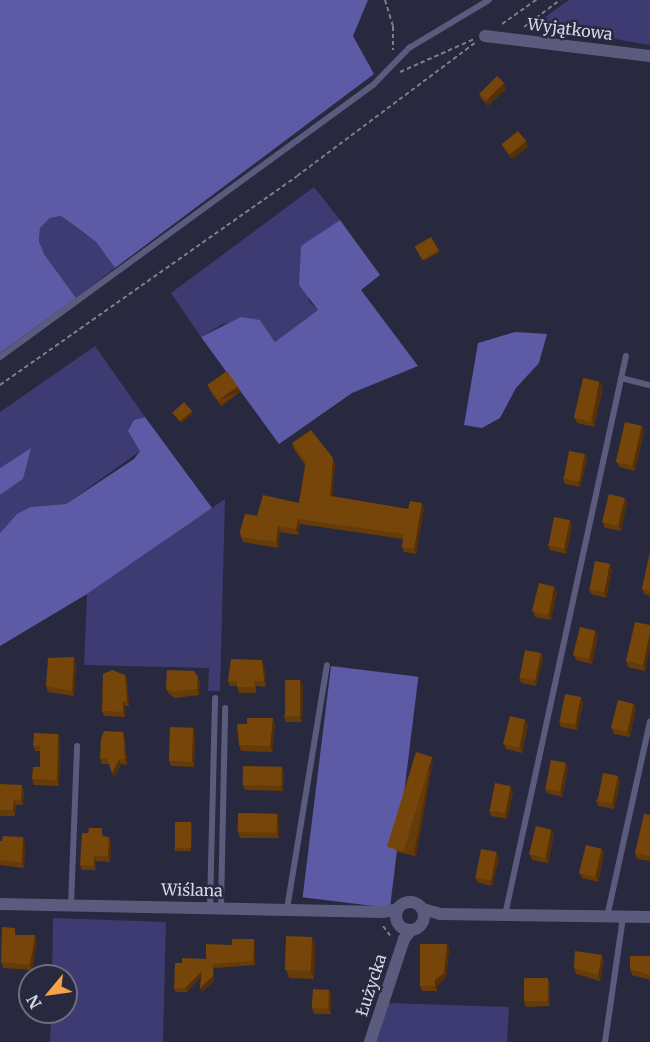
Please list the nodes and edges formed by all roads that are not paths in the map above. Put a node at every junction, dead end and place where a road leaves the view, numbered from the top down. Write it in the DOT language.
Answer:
graph roads {
  1 [pos="489,0"];
  2 [pos="485,36"];
  3 [pos="650,56"];
  4 [pos="626,356"];
  5 [pos="0,357"];
  6 [pos="621,378"];
  7 [pos="650,385"];
  8 [pos="327,665"];
  9 [pos="215,698"];
  10 [pos="225,708"];
  11 [pos="650,722"];
  12 [pos="77,746"];
  13 [pos="0,904"];
  14 [pos="71,906"];
  15 [pos="216,907"];
  16 [pos="287,909"];
  17 [pos="423,915"];
  18 [pos="505,916"];
  19 [pos="607,916"];
  20 [pos="623,917"];
  21 [pos="650,917"];
  22 [pos="402,925"];
  23 [pos="370,1042"];
  24 [pos="605,1042"];
  1 -- 5 [label="lane"];
  2 -- 3 [label="street, Wyjątkowa"];
  4 -- 6 [label="lane"];
  6 -- 7 [label="lane"];
  6 -- 18 [label="lane"];
  8 -- 16 [label="lane"];
  9 -- 15 [label="lane"];
  10 -- 15 [label="lane"];
  11 -- 19 [label="lane"];
  12 -- 14 [label="lane"];
  13 -- 14 [label="street, Wiślana"];
  14 -- 15 [label="street, Wiślana"];
  15 -- 16 [label="street, Wiślana"];
  16 -- 22 [label="street, Wiślana"];
  17 -- 18 [label="street"];
  17 -- 22 [label="street"];
  17 -- 22 [label="street"];
  18 -- 19 [label="street"];
  19 -- 20 [label="street"];
  20 -- 21 [label="street"];
  20 -- 24 [label="lane"];
  22 -- 23 [label="street, Łużycka"];
}
